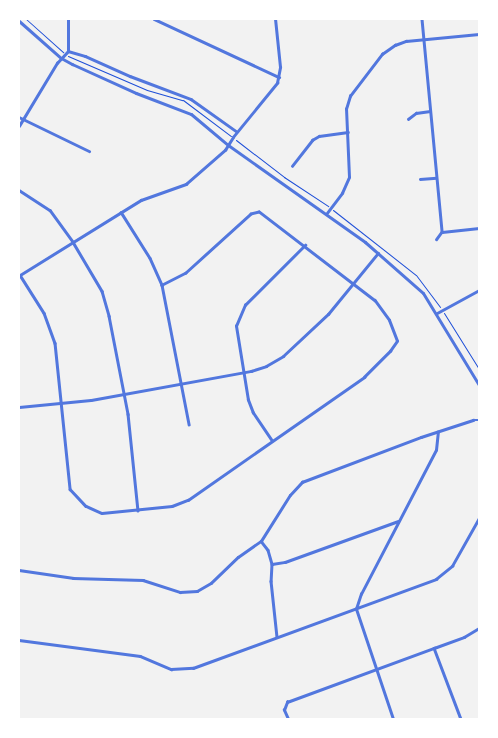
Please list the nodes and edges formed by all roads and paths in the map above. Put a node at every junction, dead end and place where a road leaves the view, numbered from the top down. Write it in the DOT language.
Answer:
graph roads {
  1 [pos="68,19"];
  2 [pos="154,19"];
  3 [pos="274,19"];
  4 [pos="422,19"];
  5 [pos="19,21"];
  6 [pos="479,34"];
  7 [pos="424,39"];
  8 [pos="68,51"];
  9 [pos="61,58"];
  10 [pos="279,77"];
  11 [pos="430,111"];
  12 [pos="19,117"];
  13 [pos="408,119"];
  14 [pos="24,120"];
  15 [pos="19,126"];
  16 [pos="237,132"];
  17 [pos="348,132"];
  18 [pos="228,144"];
  19 [pos="89,151"];
  20 [pos="292,166"];
  21 [pos="436,178"];
  22 [pos="420,179"];
  23 [pos="19,190"];
  24 [pos="121,212"];
  25 [pos="327,213"];
  26 [pos="479,228"];
  27 [pos="442,232"];
  28 [pos="437,239"];
  29 [pos="73,242"];
  30 [pos="304,245"];
  31 [pos="378,254"];
  32 [pos="19,275"];
  33 [pos="353,284"];
  34 [pos="162,285"];
  35 [pos="479,290"];
  36 [pos="437,313"];
  37 [pos="243,372"];
  38 [pos="182,384"];
  39 [pos="479,385"];
  40 [pos="124,395"];
  41 [pos="62,404"];
  42 [pos="19,408"];
  43 [pos="479,420"];
  44 [pos="190,424"];
  45 [pos="438,432"];
  46 [pos="272,441"];
  47 [pos="138,510"];
  48 [pos="479,518"];
  49 [pos="399,521"];
  50 [pos="261,541"];
  51 [pos="272,564"];
  52 [pos="19,570"];
  53 [pos="356,609"];
  54 [pos="479,628"];
  55 [pos="277,637"];
  56 [pos="19,640"];
  57 [pos="434,648"];
  58 [pos="377,669"];
  59 [pos="288,719"];
  60 [pos="393,719"];
  61 [pos="461,719"];
  1 -- 8 [label="street"];
  2 -- 10 [label="street"];
  3 -- 10 [label="street"];
  4 -- 7 [label="street"];
  5 -- 9 [label="street"];
  6 -- 7 [label="street"];
  7 -- 11 [label="street"];
  7 -- 17 [label="street"];
  8 -- 9 [label="street"];
  8 -- 16 [label="street"];
  9 -- 14 [label="street"];
  9 -- 18 [label="street"];
  10 -- 16 [label="street"];
  11 -- 13 [label="street"];
  11 -- 21 [label="street"];
  12 -- 14 [label="street"];
  14 -- 15 [label="street"];
  14 -- 19 [label="street"];
  16 -- 18 [label="street"];
  17 -- 20 [label="street"];
  17 -- 25 [label="street"];
  18 -- 24 [label="street"];
  18 -- 25 [label="street"];
  21 -- 22 [label="street"];
  21 -- 27 [label="street"];
  23 -- 29 [label="street"];
  24 -- 29 [label="street"];
  24 -- 34 [label="street"];
  25 -- 31 [label="street"];
  26 -- 27 [label="street"];
  27 -- 28 [label="street"];
  29 -- 32 [label="street"];
  29 -- 40 [label="street"];
  30 -- 33 [label="street"];
  30 -- 34 [label="street"];
  30 -- 37 [label="street"];
  31 -- 33 [label="street"];
  31 -- 36 [label="street"];
  32 -- 41 [label="street"];
  33 -- 37 [label="street"];
  33 -- 46 [label="street"];
  34 -- 38 [label="street"];
  35 -- 36 [label="street"];
  36 -- 39 [label="street"];
  37 -- 38 [label="street"];
  37 -- 46 [label="street"];
  38 -- 40 [label="street"];
  38 -- 44 [label="street"];
  40 -- 41 [label="street"];
  40 -- 47 [label="street"];
  41 -- 42 [label="street"];
  41 -- 47 [label="street"];
  43 -- 45 [label="street"];
  45 -- 49 [label="street"];
  45 -- 50 [label="street"];
  46 -- 47 [label="street"];
  48 -- 53 [label="street"];
  49 -- 51 [label="street"];
  49 -- 53 [label="street"];
  50 -- 51 [label="street"];
  50 -- 52 [label="street"];
  51 -- 55 [label="street"];
  53 -- 55 [label="street"];
  53 -- 58 [label="street"];
  54 -- 57 [label="street"];
  55 -- 56 [label="street"];
  57 -- 58 [label="street"];
  57 -- 61 [label="street"];
  58 -- 59 [label="street"];
  58 -- 60 [label="street"];
}
